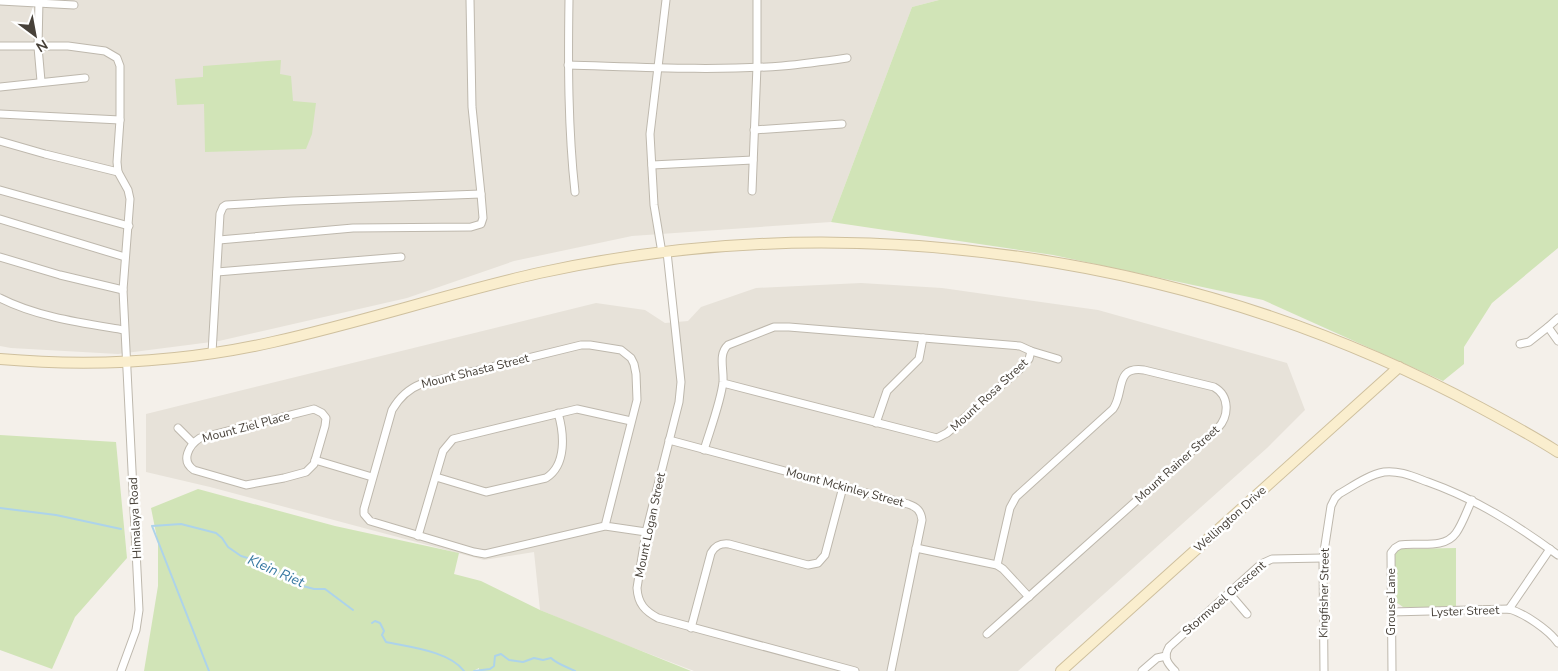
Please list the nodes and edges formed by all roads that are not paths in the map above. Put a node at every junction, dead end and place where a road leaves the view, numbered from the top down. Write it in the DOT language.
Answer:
graph roads {
  1 [pos="470,0"];
  2 [pos="569,0"];
  3 [pos="666,0"];
  4 [pos="757,0"];
  5 [pos="0,1"];
  6 [pos="39,2"];
  7 [pos="74,5"];
  8 [pos="0,46"];
  9 [pos="38,47"];
  10 [pos="847,58"];
  11 [pos="568,65"];
  12 [pos="757,66"];
  13 [pos="658,68"];
  14 [pos="85,78"];
  15 [pos="40,82"];
  16 [pos="0,86"];
  17 [pos="0,114"];
  18 [pos="120,120"];
  19 [pos="842,124"];
  20 [pos="754,130"];
  21 [pos="0,141"];
  22 [pos="753,160"];
  23 [pos="652,164"];
  24 [pos="118,172"];
  25 [pos="0,190"];
  26 [pos="752,191"];
  27 [pos="575,192"];
  28 [pos="481,194"];
  29 [pos="0,220"];
  30 [pos="129,226"];
  31 [pos="219,240"];
  32 [pos="665,253"];
  33 [pos="125,256"];
  34 [pos="401,256"];
  35 [pos="0,258"];
  36 [pos="217,272"];
  37 [pos="123,290"];
  38 [pos="0,298"];
  39 [pos="1558,318"];
  40 [pos="1548,327"];
  41 [pos="124,330"];
  42 [pos="923,338"];
  43 [pos="1558,341"];
  44 [pos="1520,344"];
  45 [pos="1031,351"];
  46 [pos="212,353"];
  47 [pos="0,359"];
  48 [pos="1058,359"];
  49 [pos="128,362"];
  50 [pos="1399,367"];
  51 [pos="722,383"];
  52 [pos="558,413"];
  53 [pos="632,422"];
  54 [pos="876,423"];
  55 [pos="178,428"];
  56 [pos="669,440"];
  57 [pos="193,443"];
  58 [pos="704,450"];
  59 [pos="1558,452"];
  60 [pos="315,460"];
  61 [pos="372,477"];
  62 [pos="436,477"];
  63 [pos="843,487"];
  64 [pos="1472,500"];
  65 [pos="605,526"];
  66 [pos="646,532"];
  67 [pos="418,536"];
  68 [pos="916,548"];
  69 [pos="1550,549"];
  70 [pos="1558,555"];
  71 [pos="1322,558"];
  72 [pos="998,566"];
  73 [pos="1229,593"];
  74 [pos="1029,597"];
  75 [pos="1509,609"];
  76 [pos="1391,612"];
  77 [pos="1247,614"];
  78 [pos="691,628"];
  79 [pos="987,634"];
  80 [pos="1558,643"];
  81 [pos="1166,656"];
  82 [pos="1063,670"];
  83 [pos="121,671"];
  84 [pos="855,671"];
  85 [pos="891,671"];
  86 [pos="1142,671"];
  87 [pos="1174,671"];
  88 [pos="1324,671"];
  89 [pos="1392,671"];
  1 -- 28 [label="street"];
  2 -- 11 [label="street"];
  3 -- 13 [label="street, Mount Logan Street"];
  4 -- 12 [label="street"];
  5 -- 6 [label="street"];
  6 -- 7 [label="street"];
  6 -- 9 [label="street"];
  8 -- 9 [label="street"];
  9 -- 15 [label="street"];
  9 -- 18 [label="street"];
  10 -- 12 [label="street"];
  11 -- 13 [label="street"];
  11 -- 27 [label="street"];
  12 -- 13 [label="street"];
  12 -- 20 [label="street"];
  13 -- 23 [label="street, Mount Logan Street"];
  14 -- 15 [label="street"];
  15 -- 16 [label="street"];
  17 -- 18 [label="street"];
  18 -- 24 [label="street"];
  19 -- 20 [label="street"];
  20 -- 22 [label="street"];
  21 -- 24 [label="street"];
  22 -- 23 [label="street"];
  22 -- 26 [label="street"];
  23 -- 32 [label="street, Mount Logan Street"];
  24 -- 30 [label="street, Himalaya Road"];
  25 -- 30 [label="street"];
  28 -- 31 [label="street"];
  28 -- 31 [label="street"];
  29 -- 33 [label="street"];
  30 -- 33 [label="street, Himalaya Road"];
  31 -- 36 [label="street"];
  32 -- 46 [label="main road"];
  32 -- 50 [label="main road"];
  32 -- 56 [label="street, Mount Logan Street"];
  33 -- 37 [label="street, Himalaya Road"];
  34 -- 36 [label="street"];
  35 -- 37 [label="street"];
  36 -- 46 [label="street"];
  37 -- 41 [label="street, Himalaya Road"];
  38 -- 41 [label="street"];
  39 -- 40 [label="street"];
  40 -- 43 [label="street"];
  40 -- 44 [label="street"];
  41 -- 49 [label="street, Himalaya Road"];
  42 -- 45 [label="street, Mount Rosa Street"];
  42 -- 51 [label="street, Mount Rosa Street"];
  42 -- 54 [label="street"];
  45 -- 48 [label="street"];
  45 -- 54 [label="street, Mount Rosa Street"];
  46 -- 49 [label="main road"];
  47 -- 49 [label="main road"];
  49 -- 83 [label="street, Himalaya Road"];
  50 -- 59 [label="main road"];
  50 -- 82 [label="main road, Wellington Drive"];
  51 -- 54 [label="street, Mount Rosa Street"];
  51 -- 58 [label="street, Mount Rosa Street"];
  52 -- 53 [label="street"];
  52 -- 62 [label="street"];
  52 -- 62 [label="street"];
  53 -- 61 [label="street, Mount Shasta Street"];
  53 -- 65 [label="street, Mount Shasta Street"];
  55 -- 57 [label="street"];
  56 -- 58 [label="street, Mount Mckinley Street"];
  56 -- 66 [label="street, Mount Logan Street"];
  57 -- 60 [label="street, Mount Ziel Place"];
  57 -- 60 [label="street, Mount Ziel Place"];
  58 -- 63 [label="street, Mount Mckinley Street"];
  60 -- 61 [label="street"];
  61 -- 67 [label="street, Mount Shasta Street"];
  62 -- 67 [label="street"];
  63 -- 68 [label="street, Mount Mckinley Street"];
  63 -- 78 [label="street"];
  64 -- 69 [label="street, Kingfisher Street"];
  64 -- 71 [label="street, Kingfisher Street"];
  64 -- 76 [label="street, Grouse Lane"];
  65 -- 66 [label="street, Mount Shasta Street"];
  65 -- 67 [label="street, Mount Shasta Street"];
  66 -- 78 [label="street, Mount Logan Street"];
  68 -- 72 [label="street"];
  68 -- 85 [label="street, Mount Mckinley Street"];
  69 -- 70 [label="street, Kingfisher Street"];
  69 -- 75 [label="street"];
  71 -- 73 [label="street, Stormvoel Crescent"];
  71 -- 88 [label="street, Kingfisher Street"];
  72 -- 74 [label="street"];
  72 -- 74 [label="street, Mount Rainer Street"];
  73 -- 77 [label="street"];
  73 -- 81 [label="street, Stormvoel Crescent"];
  74 -- 79 [label="street, Mount Rainer Street"];
  75 -- 76 [label="street, Lyster Street"];
  75 -- 80 [label="street, Lyster Street"];
  76 -- 89 [label="street, Grouse Lane"];
  78 -- 84 [label="street, Mount Logan Street"];
  81 -- 86 [label="street, Stormvoel Crescent"];
  81 -- 87 [label="street"];
}
